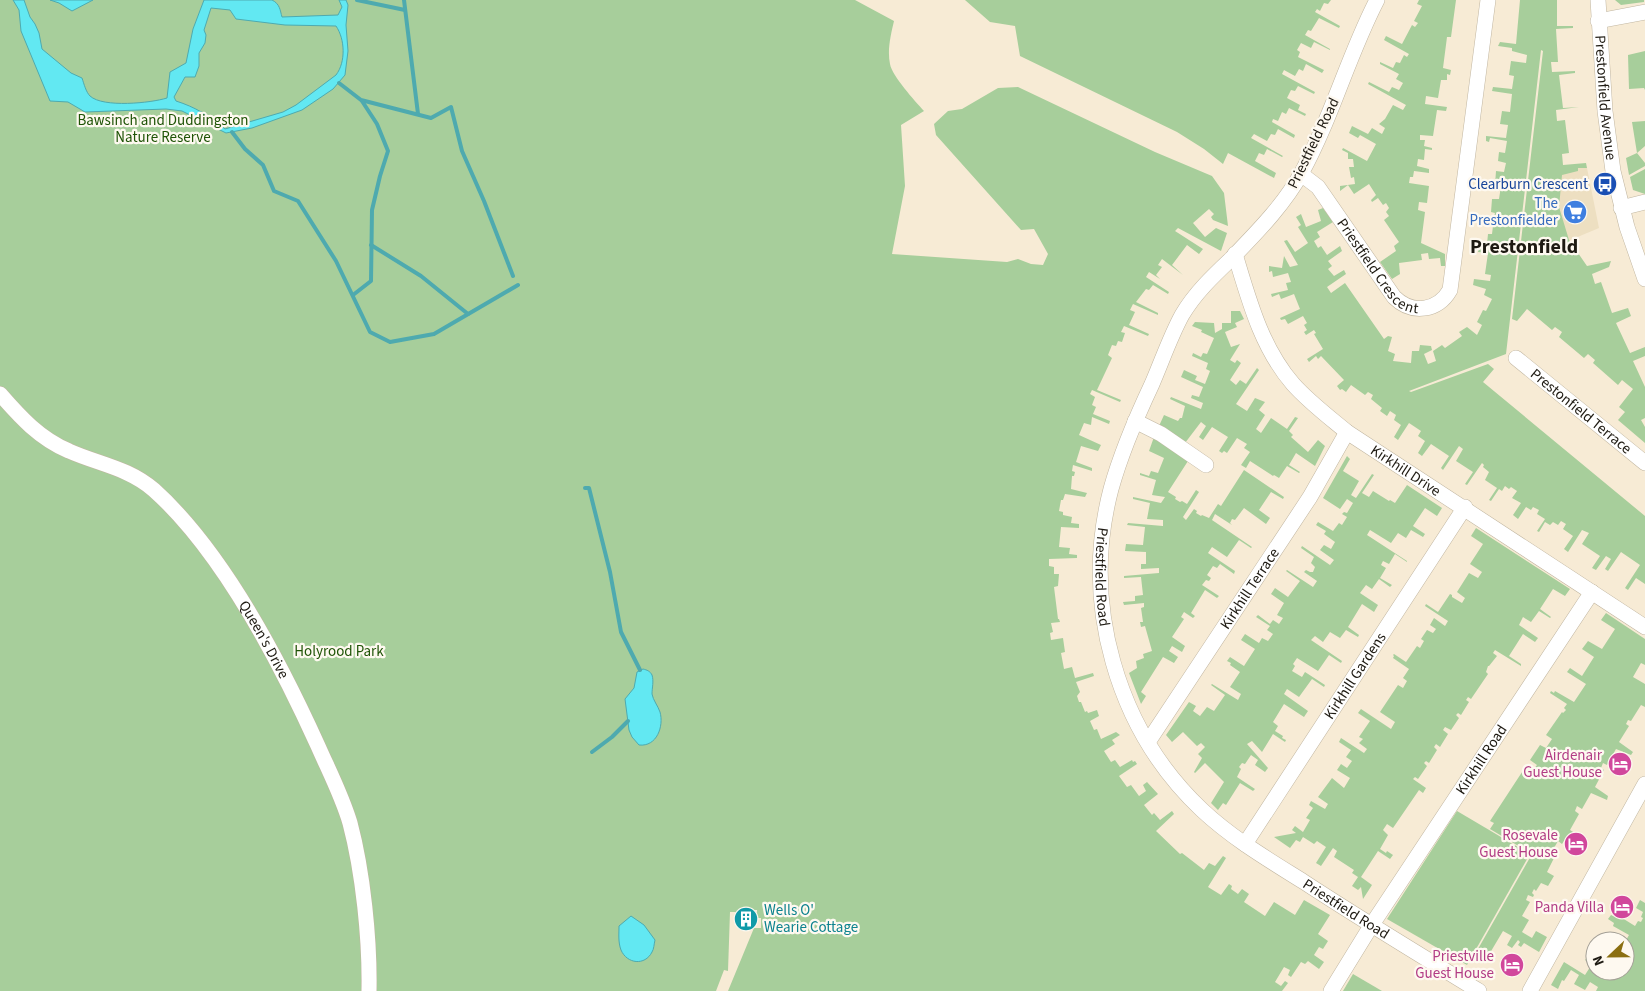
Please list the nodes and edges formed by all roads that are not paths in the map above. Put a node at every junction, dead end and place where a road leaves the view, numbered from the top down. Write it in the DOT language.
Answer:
graph roads {
  1 [pos="1377,0"];
  2 [pos="1488,0"];
  3 [pos="1598,0"];
  4 [pos="1645,12"];
  5 [pos="1598,21"];
  6 [pos="1301,174"];
  7 [pos="1645,202"];
  8 [pos="1621,208"];
  9 [pos="1235,254"];
  10 [pos="1645,280"];
  11 [pos="1516,358"];
  12 [pos="0,394"];
  13 [pos="1135,421"];
  14 [pos="1347,432"];
  15 [pos="1645,463"];
  16 [pos="1206,465"];
  17 [pos="1465,507"];
  18 [pos="1592,592"];
  19 [pos="1645,627"];
  20 [pos="1148,742"];
  21 [pos="1644,789"];
  22 [pos="1244,844"];
  23 [pos="1372,926"];
  24 [pos="369,991"];
  25 [pos="1331,991"];
  26 [pos="1479,991"];
  27 [pos="1530,991"];
  1 -- 6 [label="street, Priestfield Road"];
  2 -- 6 [label="street, Priestfield Crescent"];
  3 -- 5 [label="street, Prestonfield Avenue"];
  4 -- 5 [label="street"];
  5 -- 8 [label="street, Prestonfield Avenue"];
  6 -- 9 [label="street, Priestfield Road"];
  7 -- 8 [label="street"];
  8 -- 10 [label="street, Prestonfield Avenue"];
  9 -- 13 [label="street, Priestfield Road"];
  9 -- 14 [label="street, Kirkhill Drive"];
  11 -- 15 [label="street, Prestonfield Terrace"];
  12 -- 24 [label="street, Queen's Drive"];
  13 -- 16 [label="street"];
  13 -- 20 [label="street, Priestfield Road"];
  14 -- 17 [label="street, Kirkhill Drive"];
  14 -- 20 [label="street, Kirkhill Terrace"];
  17 -- 18 [label="street, Kirkhill Drive"];
  17 -- 22 [label="street, Kirkhill Gardens"];
  18 -- 19 [label="street, Kirkhill Drive"];
  18 -- 23 [label="street, Kirkhill Road"];
  20 -- 22 [label="street, Priestfield Road"];
  21 -- 27 [label="street"];
  22 -- 23 [label="street, Priestfield Road"];
  23 -- 25 [label="street, Kirkhill Road"];
  23 -- 26 [label="street, Priestfield Road"];
}
